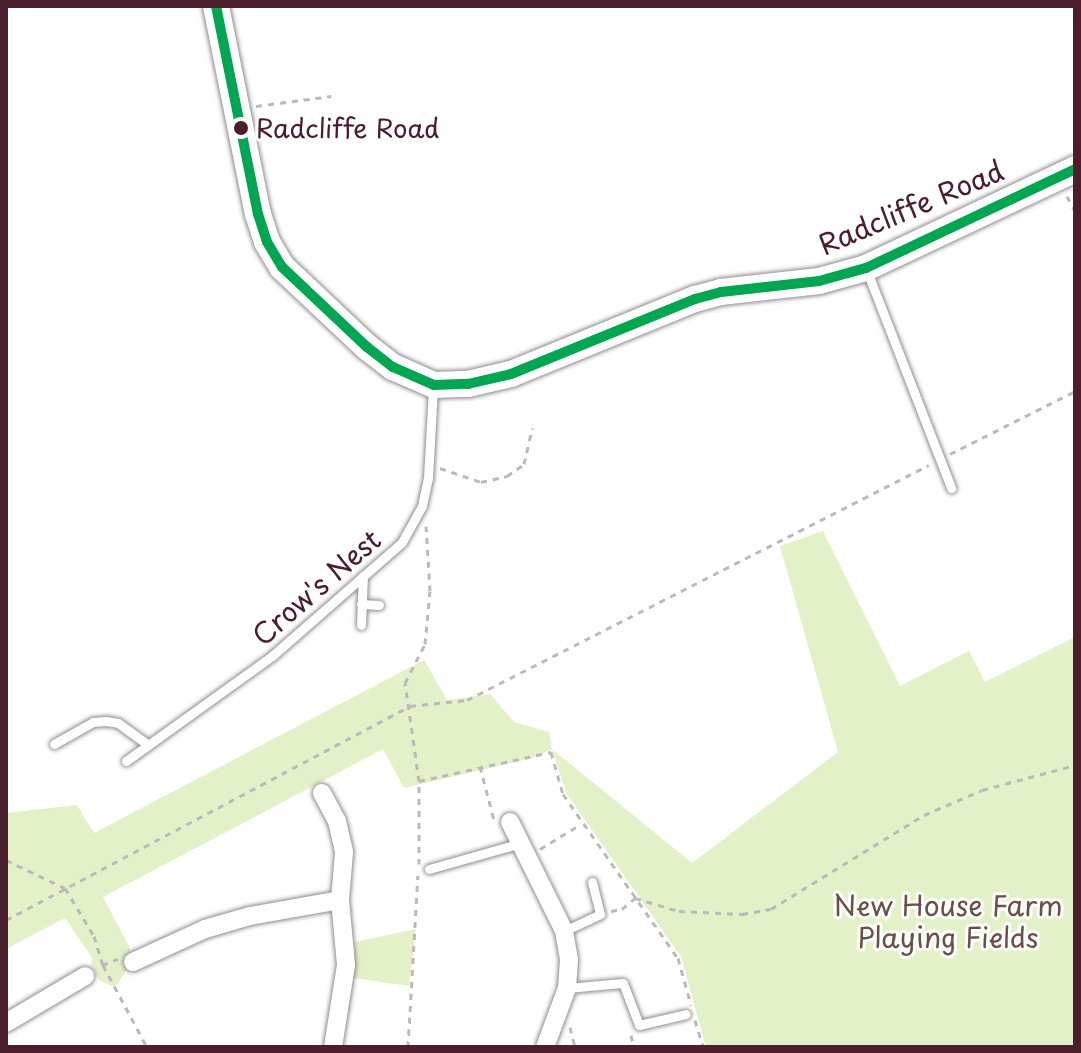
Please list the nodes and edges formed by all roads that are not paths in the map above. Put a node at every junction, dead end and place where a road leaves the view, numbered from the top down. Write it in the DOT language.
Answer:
graph roads {
  1 [pos="216,6"];
  2 [pos="1075,169"];
  3 [pos="866,268"];
  4 [pos="434,385"];
  5 [pos="951,488"];
  6 [pos="363,576"];
  7 [pos="361,604"];
  8 [pos="379,605"];
  9 [pos="361,625"];
  10 [pos="54,744"];
  11 [pos="148,745"];
  12 [pos="126,761"];
  13 [pos="331,798"];
  14 [pos="510,822"];
  15 [pos="525,849"];
  16 [pos="429,869"];
  17 [pos="592,882"];
  18 [pos="340,900"];
  19 [pos="564,931"];
  20 [pos="140,954"];
  21 [pos="80,985"];
  22 [pos="567,988"];
  23 [pos="686,1014"];
  24 [pos="6,1023"];
  25 [pos="333,1047"];
  26 [pos="545,1047"];
  1 -- 4 [label="main road, Radcliffe Road"];
  2 -- 3 [label="main road, Radcliffe Road"];
  3 -- 4 [label="main road, Radcliffe Road"];
  3 -- 5 [label="lane"];
  4 -- 6 [label="lane, Crow's Nest"];
  6 -- 7 [label="lane"];
  6 -- 11 [label="lane, Crow's Nest"];
  7 -- 8 [label="lane"];
  7 -- 9 [label="lane"];
  10 -- 11 [label="lane"];
  11 -- 12 [label="lane, Crow's Nest"];
  13 -- 18 [label="street"];
  14 -- 15 [label="street"];
  15 -- 16 [label="lane"];
  15 -- 19 [label="street"];
  17 -- 19 [label="lane"];
  18 -- 20 [label="street"];
  18 -- 25 [label="street"];
  19 -- 22 [label="street"];
  21 -- 24 [label="street"];
  22 -- 23 [label="lane"];
  22 -- 26 [label="street"];
}
